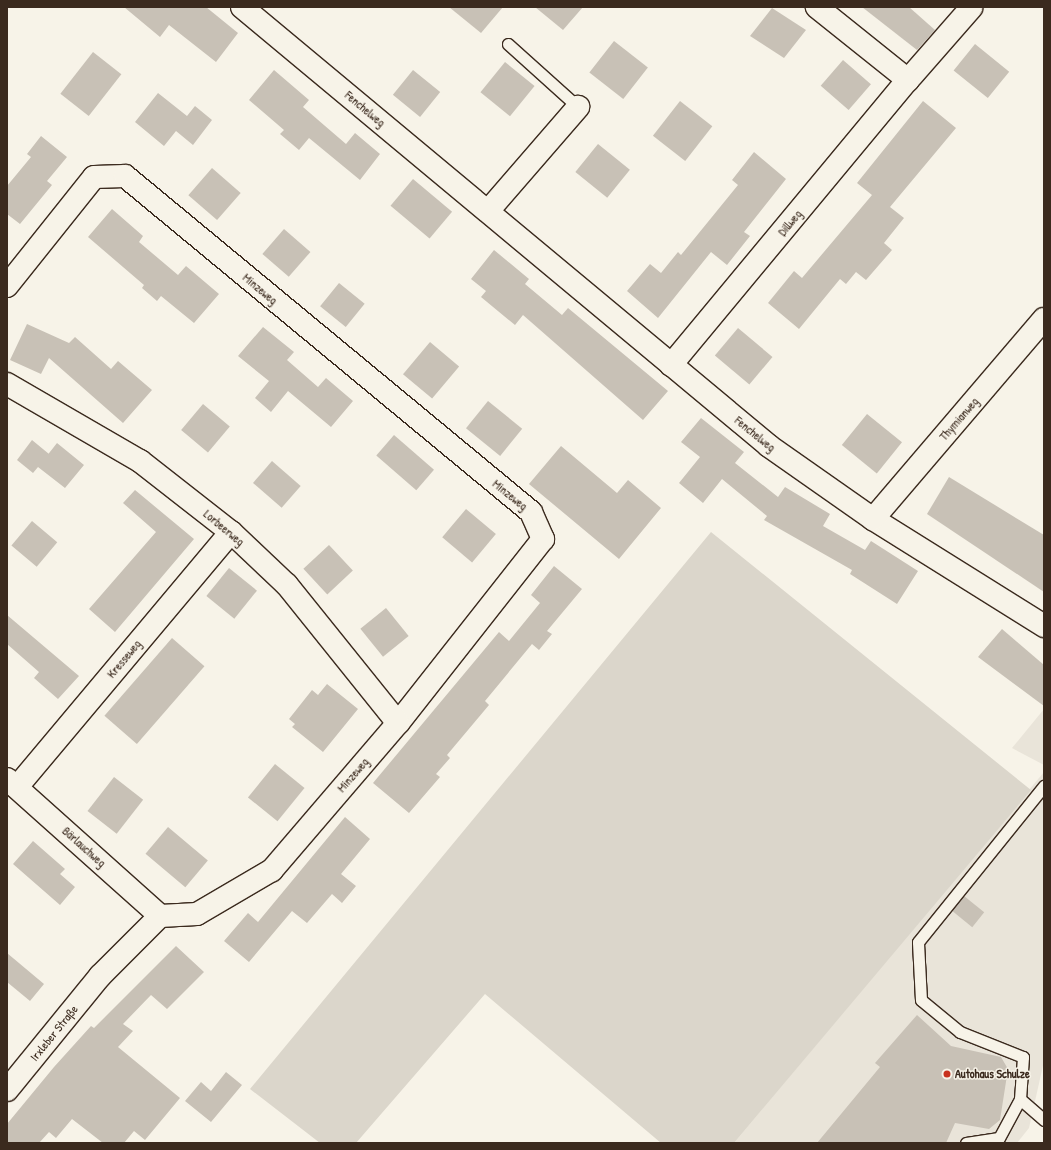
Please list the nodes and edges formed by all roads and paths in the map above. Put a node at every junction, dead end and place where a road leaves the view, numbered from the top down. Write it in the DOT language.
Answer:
graph roads {
  1 [pos="242,7"];
  2 [pos="817,7"];
  3 [pos="971,8"];
  4 [pos="508,44"];
  5 [pos="908,80"];
  6 [pos="578,107"];
  7 [pos="488,211"];
  8 [pos="7,286"];
  9 [pos="1044,319"];
  10 [pos="671,364"];
  11 [pos="7,384"];
  12 [pos="873,519"];
  13 [pos="231,532"];
  14 [pos="1044,626"];
  15 [pos="398,723"];
  16 [pos="12,783"];
  17 [pos="1044,786"];
  18 [pos="160,916"];
  19 [pos="7,1090"];
  20 [pos="1020,1099"];
  21 [pos="1044,1120"];
  22 [pos="966,1143"];
  1 -- 7 [label="street, Fenchelweg"];
  2 -- 5 [label="street"];
  3 -- 5 [label="street, Dillweg"];
  4 -- 6 [label="lane"];
  5 -- 10 [label="street, Dillweg"];
  6 -- 7 [label="street"];
  7 -- 10 [label="street, Fenchelweg"];
  8 -- 15 [label="street, Minzeweg"];
  9 -- 12 [label="street, Thymianweg"];
  10 -- 12 [label="street, Fenchelweg"];
  11 -- 13 [label="street, Lorbeerweg"];
  12 -- 14 [label="street, Fenchelweg"];
  13 -- 15 [label="street, Lorbeerweg"];
  13 -- 16 [label="street, Kresseweg"];
  15 -- 18 [label="street, Minzeweg"];
  16 -- 18 [label="street, Bärlauchweg"];
  17 -- 20 [label="lane"];
  18 -- 19 [label="street, Irxleber Straße"];
  20 -- 21 [label="lane"];
  20 -- 22 [label="lane"];
}
